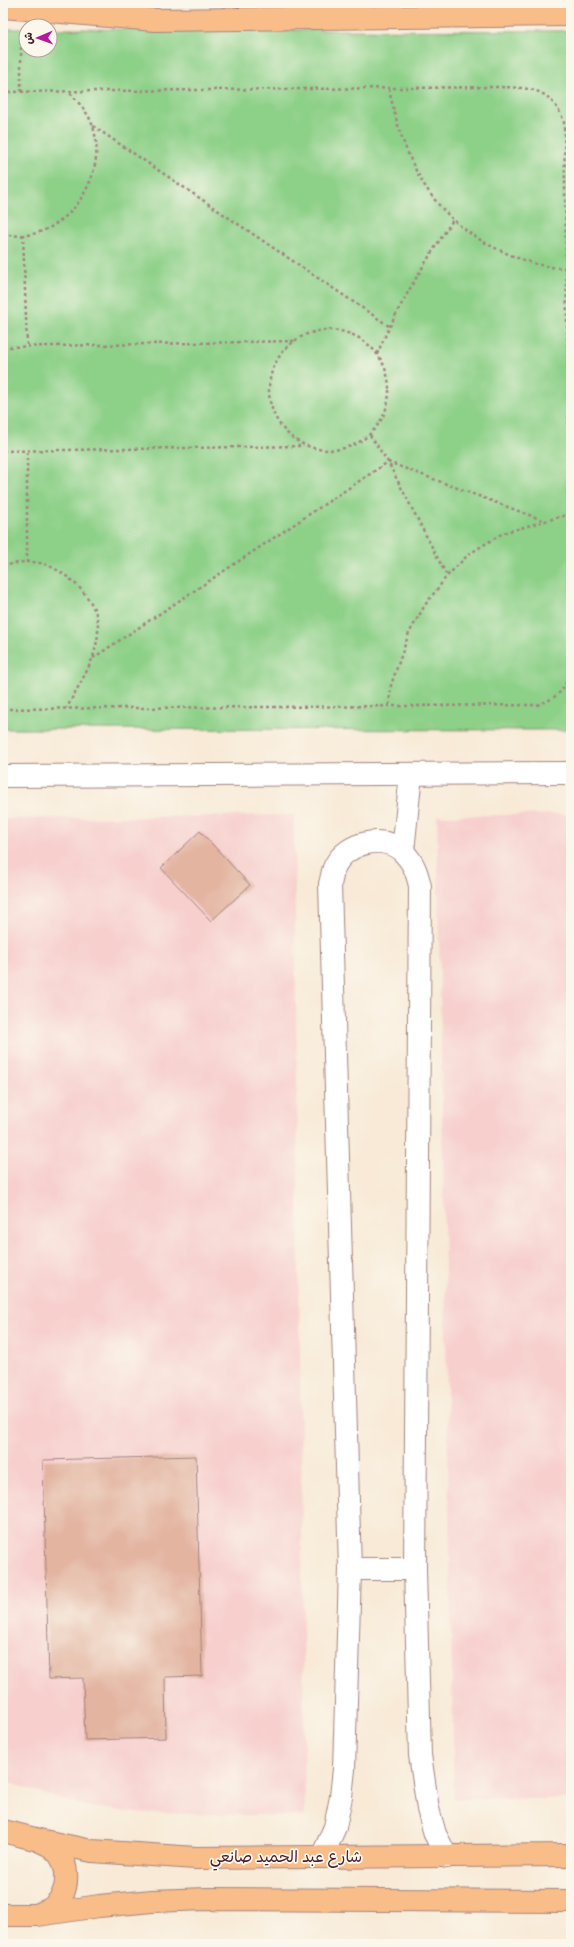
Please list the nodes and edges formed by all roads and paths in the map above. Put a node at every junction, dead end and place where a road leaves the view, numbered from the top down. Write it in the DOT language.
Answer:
graph roads {
  1 [pos="135,3"];
  2 [pos="12,7"];
  3 [pos="571,15"];
  4 [pos="155,20"];
  5 [pos="389,88"];
  6 [pos="3,92"];
  7 [pos="21,92"];
  8 [pos="68,92"];
  9 [pos="93,126"];
  10 [pos="453,220"];
  11 [pos="3,234"];
  12 [pos="23,234"];
  13 [pos="566,268"];
  14 [pos="571,268"];
  15 [pos="389,326"];
  16 [pos="294,341"];
  17 [pos="26,346"];
  18 [pos="3,347"];
  19 [pos="377,354"];
  20 [pos="370,435"];
  21 [pos="303,446"];
  22 [pos="27,450"];
  23 [pos="3,451"];
  24 [pos="388,462"];
  25 [pos="570,514"];
  26 [pos="545,521"];
  27 [pos="27,562"];
  28 [pos="3,566"];
  29 [pos="447,576"];
  30 [pos="571,592"];
  31 [pos="94,658"];
  32 [pos="571,666"];
  33 [pos="389,705"];
  34 [pos="67,708"];
  35 [pos="3,709"];
  36 [pos="571,773"];
  37 [pos="411,774"];
  38 [pos="3,776"];
  39 [pos="403,851"];
  40 [pos="350,1569"];
  41 [pos="415,1569"];
  42 [pos="3,1831"];
  43 [pos="39,1840"];
  44 [pos="571,1855"];
  45 [pos="322,1857"];
  46 [pos="447,1857"];
  47 [pos="571,1901"];
  48 [pos="38,1915"];
  49 [pos="3,1916"];
  1 -- 4 [label="main road"];
  2 -- 4 [label="main road"];
  2 -- 7 [label="path"];
  3 -- 4 [label="main road"];
  5 -- 8 [label="path"];
  5 -- 10 [label="path"];
  5 -- 13 [label="path"];
  6 -- 7 [label="path"];
  7 -- 8 [label="path"];
  8 -- 9 [label="path"];
  9 -- 12 [label="path"];
  9 -- 15 [label="path"];
  10 -- 13 [label="path"];
  10 -- 15 [label="path"];
  11 -- 12 [label="path"];
  12 -- 17 [label="path"];
  13 -- 14 [label="path"];
  13 -- 25 [label="path"];
  15 -- 19 [label="path"];
  16 -- 17 [label="path"];
  16 -- 19 [label="path"];
  16 -- 21 [label="path"];
  17 -- 18 [label="path"];
  19 -- 20 [label="path"];
  20 -- 21 [label="path"];
  20 -- 24 [label="path"];
  21 -- 22 [label="path"];
  22 -- 23 [label="path"];
  22 -- 27 [label="path"];
  24 -- 26 [label="path"];
  24 -- 29 [label="path"];
  24 -- 31 [label="path"];
  25 -- 26 [label="path"];
  25 -- 30 [label="path"];
  26 -- 29 [label="path"];
  27 -- 28 [label="path"];
  27 -- 31 [label="path"];
  29 -- 33 [label="path"];
  31 -- 34 [label="path"];
  32 -- 33 [label="path"];
  33 -- 34 [label="path"];
  34 -- 35 [label="path"];
  36 -- 37 [label="lane"];
  37 -- 38 [label="lane"];
  37 -- 39 [label="lane"];
  39 -- 40 [label="lane"];
  39 -- 41 [label="lane"];
  40 -- 41 [label="lane"];
  40 -- 45 [label="lane"];
  41 -- 46 [label="lane"];
  42 -- 43 [label="main road, شارع عبد الحميد صانعي"];
  43 -- 45 [label="main road, شارع عبد الحميد صانعي"];
  43 -- 48 [label="main road"];
  44 -- 46 [label="main road, شارع عبد الحميد صانعي"];
  45 -- 46 [label="main road, شارع عبد الحميد صانعي"];
  47 -- 48 [label="main road"];
  48 -- 49 [label="main road"];
}
